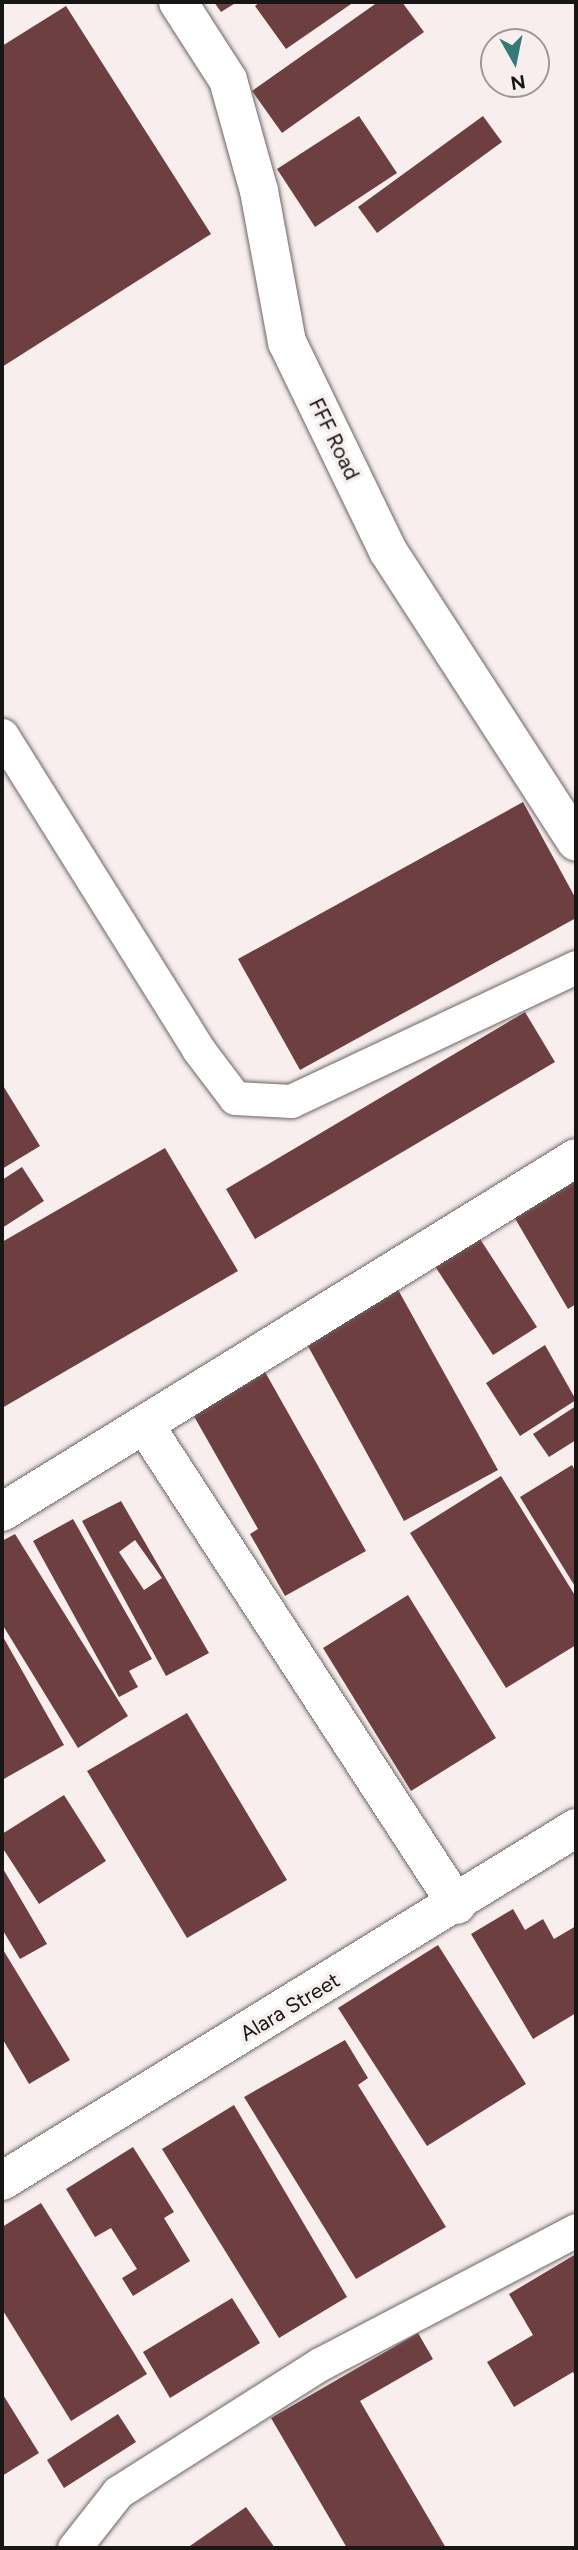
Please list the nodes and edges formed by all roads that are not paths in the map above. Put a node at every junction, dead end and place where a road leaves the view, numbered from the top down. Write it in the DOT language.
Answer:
graph roads {
  1 [pos="178,2"];
  2 [pos="2,735"];
  3 [pos="576,842"];
  4 [pos="576,967"];
  5 [pos="576,1158"];
  6 [pos="146,1427"];
  7 [pos="2,1512"];
  8 [pos="576,1828"];
  9 [pos="457,1905"];
  10 [pos="2,2181"];
  11 [pos="576,2230"];
  12 [pos="74,2548"];
  1 -- 3 [label="street, FFF Road"];
  2 -- 4 [label="lane"];
  5 -- 6 [label="street"];
  6 -- 7 [label="street"];
  6 -- 9 [label="street"];
  8 -- 9 [label="street, Alara Street"];
  9 -- 10 [label="street, Alara Street"];
  11 -- 12 [label="lane"];
}
